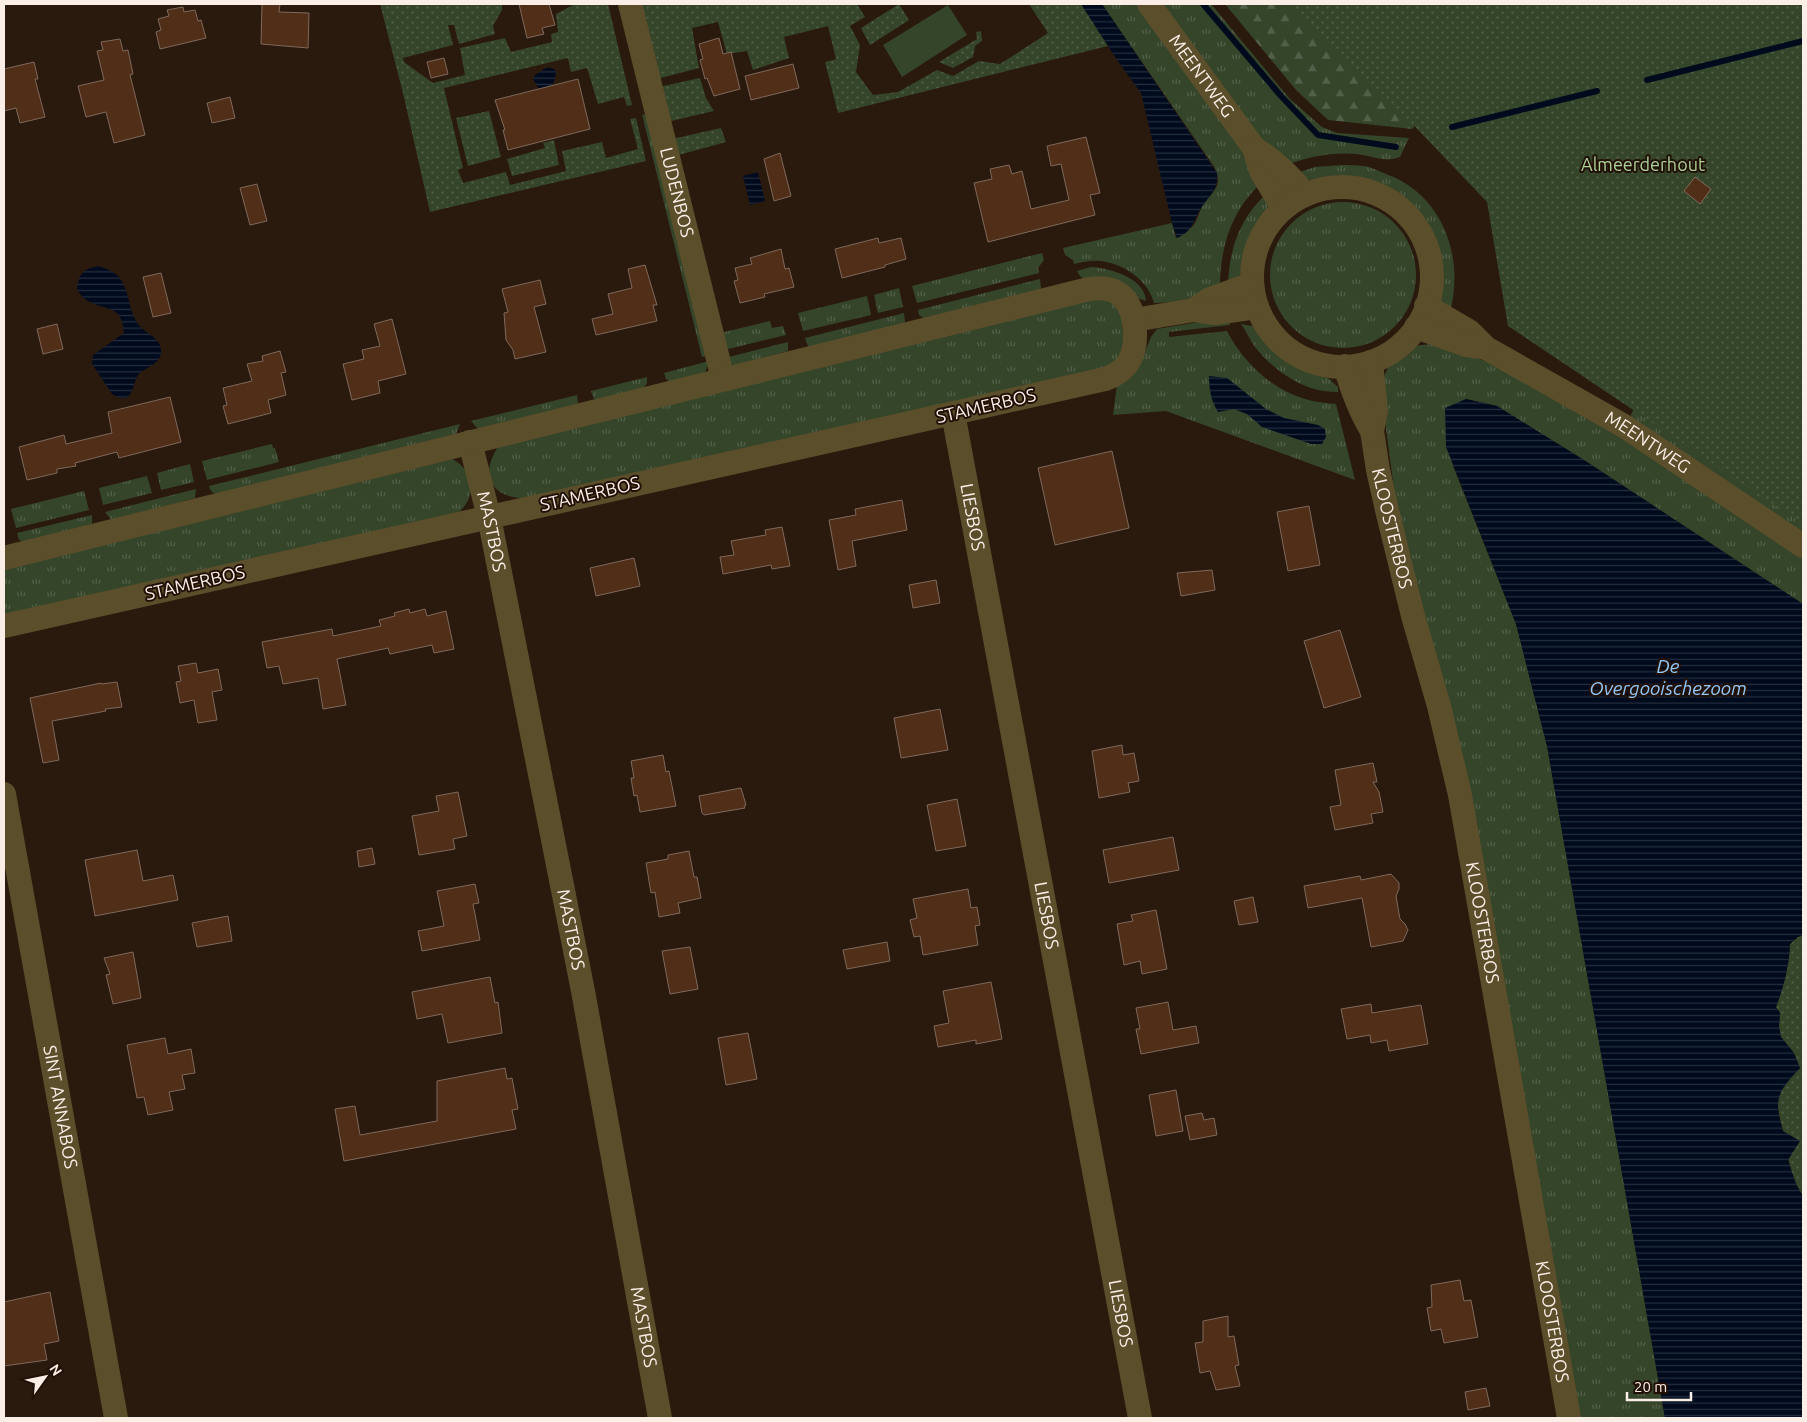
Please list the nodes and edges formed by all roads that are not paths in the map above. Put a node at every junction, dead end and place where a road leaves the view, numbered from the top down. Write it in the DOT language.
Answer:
graph roads {
  1 [pos="630,4"];
  2 [pos="1150,4"];
  3 [pos="1254,148"];
  4 [pos="1305,194"];
  5 [pos="1283,208"];
  6 [pos="1252,284"];
  7 [pos="1257,307"];
  8 [pos="1194,310"];
  9 [pos="1421,316"];
  10 [pos="1134,320"];
  11 [pos="1371,362"];
  12 [pos="1345,366"];
  13 [pos="723,379"];
  14 [pos="952,413"];
  15 [pos="1372,431"];
  16 [pos="470,442"];
  17 [pos="489,517"];
  18 [pos="1803,546"];
  19 [pos="4,558"];
  20 [pos="4,626"];
  21 [pos="4,794"];
  22 [pos="116,1418"];
  23 [pos="660,1418"];
  24 [pos="1140,1418"];
  25 [pos="1569,1418"];
  1 -- 13 [label="street, LUDENBOS"];
  2 -- 3 [label="street, MEENTWEG"];
  3 -- 4 [label="street, MEENTWEG"];
  3 -- 5 [label="street, MEENTWEG"];
  4 -- 5 [label="street"];
  4 -- 9 [label="street"];
  5 -- 6 [label="street"];
  6 -- 7 [label="street"];
  6 -- 8 [label="street"];
  7 -- 8 [label="street"];
  7 -- 12 [label="street"];
  8 -- 10 [label="street"];
  9 -- 11 [label="street"];
  9 -- 18 [label="street, MEENTWEG"];
  10 -- 13 [label="street, STAMERBOS"];
  10 -- 14 [label="street, STAMERBOS"];
  11 -- 12 [label="street"];
  11 -- 15 [label="street, KLOOSTERBOS"];
  12 -- 15 [label="street, KLOOSTERBOS"];
  13 -- 16 [label="street, STAMERBOS"];
  14 -- 17 [label="street, STAMERBOS"];
  14 -- 24 [label="street, LIESBOS"];
  15 -- 25 [label="street, KLOOSTERBOS"];
  16 -- 17 [label="street, MASTBOS"];
  16 -- 19 [label="street, STAMERBOS"];
  17 -- 20 [label="street, STAMERBOS"];
  17 -- 23 [label="street, MASTBOS"];
  21 -- 22 [label="street, SINT ANNABOS"];
}
